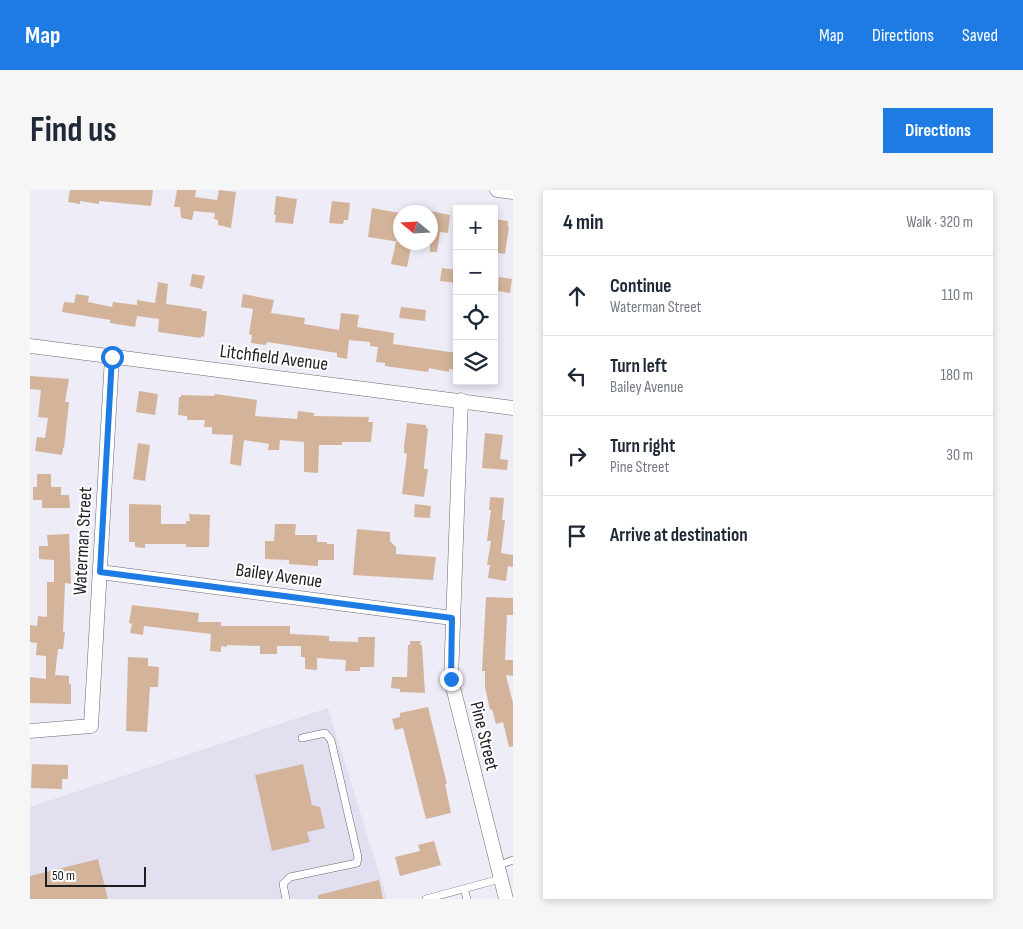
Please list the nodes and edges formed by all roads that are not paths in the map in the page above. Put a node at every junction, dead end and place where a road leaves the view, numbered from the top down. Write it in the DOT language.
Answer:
graph roads {
  1 [pos="497,190"];
  2 [pos="513,192"];
  3 [pos="30,346"];
  4 [pos="112,357"];
  5 [pos="460,400"];
  6 [pos="513,408"];
  7 [pos="100,572"];
  8 [pos="452,618"];
  9 [pos="30,731"];
  10 [pos="302,738"];
  11 [pos="513,860"];
  12 [pos="499,872"];
  13 [pos="464,889"];
  14 [pos="286,899"];
  15 [pos="426,899"];
  16 [pos="467,899"];
  17 [pos="506,899"];
  1 -- 2 [label="street"];
  3 -- 4 [label="street, Litchfield Avenue"];
  4 -- 5 [label="street, Litchfield Avenue"];
  4 -- 7 [label="street, Waterman Street"];
  5 -- 6 [label="street, Litchfield Avenue"];
  5 -- 8 [label="street, Pine Street"];
  7 -- 8 [label="street, Bailey Avenue"];
  7 -- 9 [label="street, Waterman Street"];
  8 -- 12 [label="street, Pine Street"];
  10 -- 14 [label="lane"];
  11 -- 12 [label="lane"];
  12 -- 13 [label="lane"];
  12 -- 17 [label="street, Pine Street"];
  13 -- 15 [label="lane"];
  13 -- 16 [label="lane"];
}
